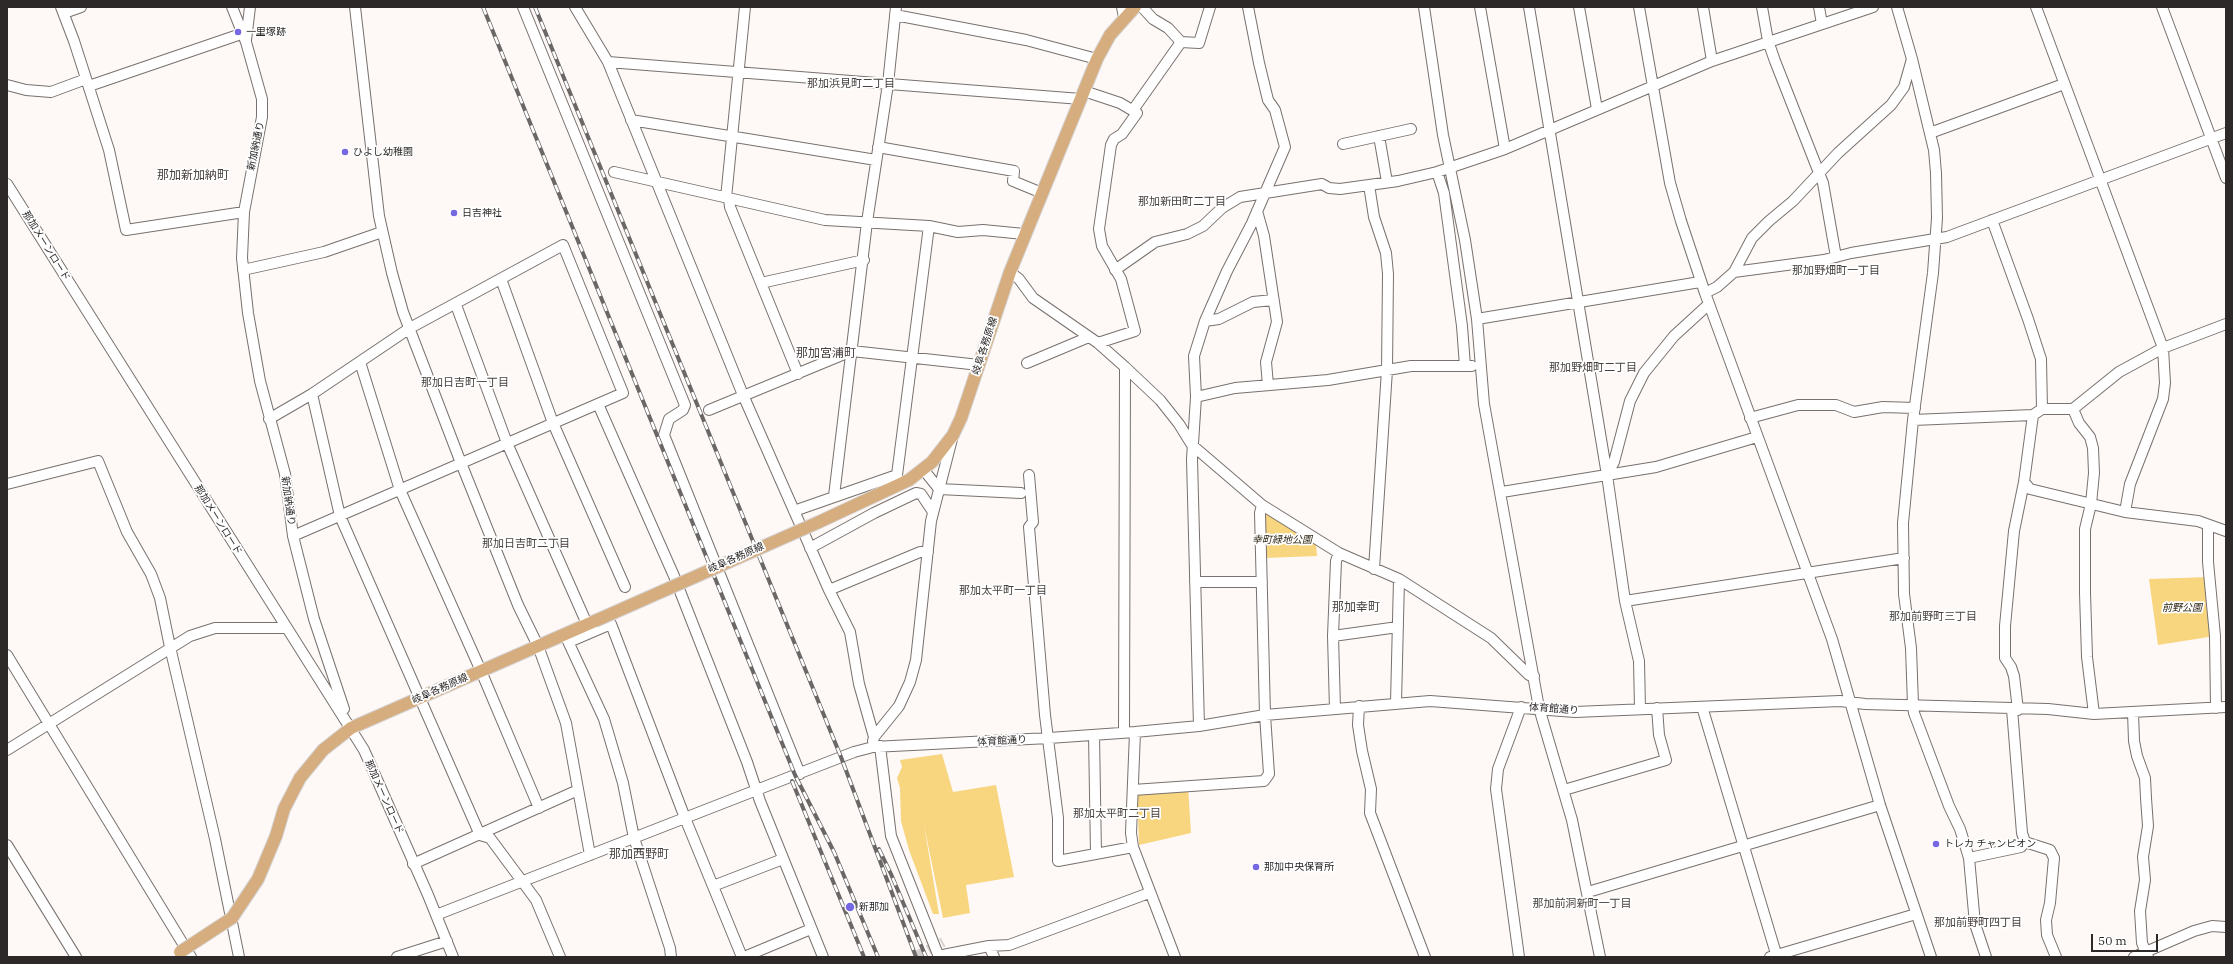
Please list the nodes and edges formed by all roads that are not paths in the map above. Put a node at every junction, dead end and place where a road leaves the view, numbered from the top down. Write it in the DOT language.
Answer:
graph roads {
  1 [pos="81,7"];
  2 [pos="232,7"];
  3 [pos="250,7"];
  4 [pos="355,7"];
  5 [pos="522,7"];
  6 [pos="575,7"];
  7 [pos="745,7"];
  8 [pos="1136,7"];
  9 [pos="1142,7"];
  10 [pos="1210,7"];
  11 [pos="1248,7"];
  12 [pos="1424,7"];
  13 [pos="1480,7"];
  14 [pos="1529,7"];
  15 [pos="1579,7"];
  16 [pos="1639,7"];
  17 [pos="1703,7"];
  18 [pos="1762,7"];
  19 [pos="1819,7"];
  20 [pos="1873,7"];
  21 [pos="1897,7"];
  22 [pos="2036,7"];
  23 [pos="2162,7"];
  24 [pos="63,10"];
  25 [pos="895,11"];
  26 [pos="1123,12"];
  27 [pos="1822,24"];
  28 [pos="244,38"];
  29 [pos="1768,41"];
  30 [pos="1181,42"];
  31 [pos="1097,59"];
  32 [pos="1912,59"];
  33 [pos="1712,61"];
  34 [pos="608,62"];
  35 [pos="740,70"];
  36 [pos="87,83"];
  37 [pos="888,84"];
  38 [pos="2064,84"];
  39 [pos="7,85"];
  40 [pos="1653,86"];
  41 [pos="1082,95"];
  42 [pos="1597,109"];
  43 [pos="1133,110"];
  44 [pos="631,120"];
  45 [pos="1411,129"];
  46 [pos="1550,130"];
  47 [pos="1930,133"];
  48 [pos="2226,133"];
  49 [pos="733,136"];
  50 [pos="1379,136"];
  51 [pos="2212,139"];
  52 [pos="1343,144"];
  53 [pos="878,147"];
  54 [pos="1505,148"];
  55 [pos="876,160"];
  56 [pos="1450,167"];
  57 [pos="614,172"];
  58 [pos="1437,172"];
  59 [pos="1819,172"];
  60 [pos="2226,178"];
  61 [pos="2101,180"];
  62 [pos="656,181"];
  63 [pos="1387,182"];
  64 [pos="7,184"];
  65 [pos="1369,185"];
  66 [pos="1265,192"];
  67 [pos="1042,193"];
  68 [pos="727,199"];
  69 [pos="1257,211"];
  70 [pos="244,212"];
  71 [pos="1992,220"];
  72 [pos="867,222"];
  73 [pos="929,226"];
  74 [pos="382,232"];
  75 [pos="1024,234"];
  76 [pos="1935,240"];
  77 [pos="1836,257"];
  78 [pos="864,260"];
  79 [pos="243,270"];
  80 [pos="1115,270"];
  81 [pos="1010,272"];
  82 [pos="1734,272"];
  83 [pos="501,279"];
  84 [pos="1700,282"];
  85 [pos="761,283"];
  86 [pos="1704,293"];
  87 [pos="1273,300"];
  88 [pos="1578,303"];
  89 [pos="1709,304"];
  90 [pos="456,305"];
  91 [pos="1477,319"];
  92 [pos="1205,321"];
  93 [pos="2226,324"];
  94 [pos="410,328"];
  95 [pos="1089,337"];
  96 [pos="1098,343"];
  97 [pos="2163,348"];
  98 [pos="852,351"];
  99 [pos="912,357"];
  100 [pos="360,362"];
  101 [pos="1027,363"];
  102 [pos="979,365"];
  103 [pos="1465,366"];
  104 [pos="1480,366"];
  105 [pos="1125,367"];
  106 [pos="1388,370"];
  107 [pos="798,374"];
  108 [pos="1268,385"];
  109 [pos="312,394"];
  110 [pos="743,395"];
  111 [pos="1196,397"];
  112 [pos="598,404"];
  113 [pos="1915,408"];
  114 [pos="2042,409"];
  115 [pos="2073,409"];
  116 [pos="709,410"];
  117 [pos="2033,416"];
  118 [pos="1750,418"];
  119 [pos="269,419"];
  120 [pos="1913,420"];
  121 [pos="553,423"];
  122 [pos="953,435"];
  123 [pos="1757,437"];
  124 [pos="507,443"];
  125 [pos="1192,445"];
  126 [pos="461,463"];
  127 [pos="923,469"];
  128 [pos="1029,475"];
  129 [pos="1607,475"];
  130 [pos="2024,482"];
  131 [pos="7,484"];
  132 [pos="939,489"];
  133 [pos="400,490"];
  134 [pos="1502,492"];
  135 [pos="1021,493"];
  136 [pos="834,496"];
  137 [pos="2091,504"];
  138 [pos="1262,505"];
  139 [pos="794,511"];
  140 [pos="933,512"];
  141 [pos="2125,512"];
  142 [pos="340,516"];
  143 [pos="2208,525"];
  144 [pos="2226,531"];
  145 [pos="293,536"];
  146 [pos="810,548"];
  147 [pos="928,552"];
  148 [pos="1339,553"];
  149 [pos="1904,558"];
  150 [pos="1374,569"];
  151 [pos="1808,573"];
  152 [pos="1399,579"];
  153 [pos="1195,582"];
  154 [pos="1262,582"];
  155 [pos="625,587"];
  156 [pos="829,590"];
  157 [pos="1624,601"];
  158 [pos="591,622"];
  159 [pos="286,628"];
  160 [pos="1398,628"];
  161 [pos="1333,636"];
  162 [pos="567,638"];
  163 [pos="538,646"];
  164 [pos="170,647"];
  165 [pos="7,655"];
  166 [pos="481,671"];
  167 [pos="1534,676"];
  168 [pos="422,698"];
  169 [pos="1851,702"];
  170 [pos="1396,703"];
  171 [pos="1913,705"];
  172 [pos="1359,706"];
  173 [pos="1521,707"];
  174 [pos="1704,707"];
  175 [pos="1335,708"];
  176 [pos="1539,708"];
  177 [pos="1657,708"];
  178 [pos="2221,708"];
  179 [pos="1640,709"];
  180 [pos="2015,709"];
  181 [pos="2133,712"];
  182 [pos="2094,714"];
  183 [pos="1265,715"];
  184 [pos="49,724"];
  185 [pos="1199,726"];
  186 [pos="350,728"];
  187 [pos="1124,732"];
  188 [pos="1135,732"];
  189 [pos="1094,734"];
  190 [pos="1049,738"];
  191 [pos="875,743"];
  192 [pos="7,750"];
  193 [pos="800,774"];
  194 [pos="578,790"];
  195 [pos="756,790"];
  196 [pos="1133,790"];
  197 [pos="1564,790"];
  198 [pos="1880,805"];
  199 [pos="539,808"];
  200 [pos="685,818"];
  201 [pos="480,835"];
  202 [pos="634,838"];
  203 [pos="2025,842"];
  204 [pos="7,845"];
  205 [pos="1744,846"];
  206 [pos="1133,847"];
  207 [pos="1096,854"];
  208 [pos="590,855"];
  209 [pos="1969,858"];
  210 [pos="783,859"];
  211 [pos="413,864"];
  212 [pos="522,882"];
  213 [pos="713,886"];
  214 [pos="1588,892"];
  215 [pos="1149,893"];
  216 [pos="1916,914"];
  217 [pos="436,915"];
  218 [pos="2226,927"];
  219 [pos="811,929"];
  220 [pos="447,942"];
  221 [pos="989,946"];
  222 [pos="181,955"];
  223 [pos="2147,955"];
  224 [pos="1774,956"];
  225 [pos="76,957"];
  226 [pos="239,957"];
  227 [pos="397,957"];
  228 [pos="453,957"];
  229 [pos="560,957"];
  230 [pos="671,957"];
  231 [pos="743,957"];
  232 [pos="823,957"];
  233 [pos="938,957"];
  234 [pos="994,957"];
  235 [pos="1174,957"];
  236 [pos="1425,957"];
  237 [pos="1519,957"];
  238 [pos="1600,957"];
  239 [pos="1931,957"];
  240 [pos="1986,957"];
  241 [pos="2056,957"];
  242 [pos="2134,957"];
  1 -- 24 [label="street"];
  2 -- 28 [label="street, 新加納通り"];
  3 -- 28 [label="street"];
  4 -- 74 [label="street"];
  5 -- 193 [label="street"];
  6 -- 34 [label="street"];
  7 -- 35 [label="street"];
  8 -- 26 [label="main road, 岐阜各務原線"];
  9 -- 30 [label="street"];
  10 -- 30 [label="street"];
  11 -- 66 [label="street"];
  12 -- 56 [label="street"];
  13 -- 54 [label="street"];
  14 -- 46 [label="street"];
  15 -- 42 [label="street"];
  16 -- 40 [label="street"];
  17 -- 33 [label="street"];
  18 -- 29 [label="street"];
  19 -- 27 [label="street"];
  20 -- 27 [label="street"];
  21 -- 32 [label="street"];
  22 -- 38 [label="street"];
  23 -- 51 [label="street"];
  24 -- 36 [label="street"];
  25 -- 31 [label="street"];
  25 -- 37 [label="street"];
  26 -- 31 [label="main road, 岐阜各務原線"];
  27 -- 29 [label="street"];
  28 -- 36 [label="street"];
  28 -- 70 [label="street, 新加納通り"];
  29 -- 33 [label="street"];
  29 -- 59 [label="street"];
  30 -- 43 [label="street"];
  31 -- 41 [label="main road, 岐阜各務原線"];
  32 -- 47 [label="street"];
  32 -- 59 [label="street"];
  33 -- 40 [label="street"];
  34 -- 35 [label="street"];
  34 -- 44 [label="street"];
  35 -- 37 [label="street"];
  35 -- 49 [label="street"];
  36 -- 39 [label="street"];
  36 -- 70 [label="street"];
  37 -- 41 [label="street"];
  37 -- 53 [label="street"];
  38 -- 47 [label="street"];
  38 -- 61 [label="street"];
  40 -- 42 [label="street"];
  40 -- 84 [label="street"];
  41 -- 43 [label="street"];
  41 -- 67 [label="main road, 岐阜各務原線"];
  42 -- 46 [label="street"];
  43 -- 80 [label="street"];
  44 -- 49 [label="street"];
  44 -- 62 [label="street"];
  45 -- 50 [label="street"];
  46 -- 54 [label="street"];
  46 -- 88 [label="street"];
  47 -- 76 [label="street"];
  48 -- 51 [label="street"];
  49 -- 55 [label="street"];
  49 -- 68 [label="street"];
  50 -- 52 [label="street"];
  50 -- 63 [label="street"];
  51 -- 60 [label="street"];
  51 -- 61 [label="street"];
  53 -- 55 [label="street"];
  53 -- 67 [label="street"];
  54 -- 56 [label="street"];
  55 -- 72 [label="street"];
  56 -- 58 [label="street"];
  56 -- 91 [label="street"];
  57 -- 62 [label="street"];
  58 -- 63 [label="street"];
  58 -- 103 [label="street"];
  59 -- 77 [label="street"];
  59 -- 82 [label="street"];
  61 -- 71 [label="street"];
  61 -- 97 [label="street"];
  62 -- 68 [label="street"];
  62 -- 110 [label="street"];
  63 -- 65 [label="street"];
  64 -- 159 [label="street, 那加メーンロード"];
  65 -- 66 [label="street"];
  65 -- 106 [label="street"];
  66 -- 69 [label="street"];
  66 -- 80 [label="street"];
  67 -- 75 [label="main road, 岐阜各務原線"];
  68 -- 72 [label="street"];
  68 -- 85 [label="street"];
  69 -- 87 [label="street"];
  69 -- 92 [label="street"];
  70 -- 79 [label="street, 新加納通り"];
  71 -- 76 [label="street"];
  71 -- 114 [label="street"];
  72 -- 73 [label="street"];
  72 -- 78 [label="street"];
  73 -- 75 [label="street"];
  73 -- 99 [label="street"];
  74 -- 79 [label="street"];
  74 -- 94 [label="street"];
  75 -- 81 [label="main road, 岐阜各務原線"];
  76 -- 77 [label="street"];
  76 -- 113 [label="street"];
  77 -- 82 [label="street"];
  78 -- 85 [label="street"];
  78 -- 98 [label="street"];
  79 -- 119 [label="street, 新加納通り"];
  80 -- 96 [label="street"];
  81 -- 95 [label="street"];
  81 -- 102 [label="main road, 岐阜各務原線"];
  82 -- 86 [label="street"];
  83 -- 90 [label="street"];
  83 -- 112 [label="street"];
  83 -- 121 [label="street"];
  84 -- 86 [label="street"];
  84 -- 88 [label="street"];
  85 -- 107 [label="street"];
  86 -- 89 [label="street"];
  87 -- 92 [label="street"];
  87 -- 108 [label="street"];
  88 -- 91 [label="street"];
  88 -- 129 [label="street"];
  89 -- 118 [label="street"];
  89 -- 129 [label="street"];
  90 -- 94 [label="street"];
  90 -- 124 [label="street"];
  91 -- 104 [label="street"];
  92 -- 111 [label="street"];
  93 -- 97 [label="street"];
  94 -- 100 [label="street"];
  94 -- 126 [label="street"];
  95 -- 96 [label="street"];
  95 -- 101 [label="street"];
  96 -- 105 [label="street"];
  97 -- 115 [label="street"];
  97 -- 141 [label="street"];
  98 -- 99 [label="street"];
  98 -- 107 [label="street"];
  98 -- 136 [label="street"];
  99 -- 102 [label="street"];
  99 -- 136 [label="street"];
  100 -- 109 [label="street"];
  100 -- 133 [label="street"];
  102 -- 122 [label="main road, 岐阜各務原線"];
  103 -- 104 [label="street"];
  103 -- 106 [label="street"];
  104 -- 134 [label="street"];
  105 -- 125 [label="street"];
  105 -- 187 [label="street"];
  106 -- 108 [label="street"];
  106 -- 150 [label="street"];
  107 -- 110 [label="street"];
  108 -- 111 [label="street"];
  109 -- 119 [label="street"];
  109 -- 142 [label="street"];
  110 -- 116 [label="street"];
  110 -- 139 [label="street"];
  111 -- 125 [label="street"];
  112 -- 121 [label="street"];
  112 -- 195 [label="street"];
  113 -- 118 [label="street"];
  113 -- 120 [label="street"];
  114 -- 115 [label="street"];
  114 -- 117 [label="street"];
  115 -- 137 [label="street"];
  117 -- 120 [label="street"];
  117 -- 130 [label="street"];
  118 -- 123 [label="street"];
  119 -- 145 [label="street, 新加納通り"];
  120 -- 149 [label="street"];
  121 -- 124 [label="street"];
  121 -- 155 [label="street"];
  122 -- 127 [label="main road, 岐阜各務原線"];
  122 -- 132 [label="street"];
  123 -- 129 [label="street"];
  123 -- 151 [label="street"];
  124 -- 126 [label="street"];
  124 -- 158 [label="street"];
  125 -- 138 [label="street"];
  125 -- 153 [label="street"];
  126 -- 133 [label="street"];
  126 -- 163 [label="street"];
  127 -- 132 [label="street"];
  127 -- 158 [label="main road, 岐阜各務原線, bridge"];
  128 -- 190 [label="street"];
  129 -- 134 [label="street"];
  129 -- 157 [label="street"];
  130 -- 137 [label="street"];
  130 -- 180 [label="street"];
  131 -- 164 [label="street"];
  132 -- 135 [label="street"];
  132 -- 140 [label="street"];
  133 -- 142 [label="street"];
  133 -- 166 [label="street"];
  134 -- 167 [label="street"];
  136 -- 139 [label="street"];
  137 -- 141 [label="street"];
  137 -- 182 [label="street"];
  138 -- 148 [label="street"];
  138 -- 154 [label="street"];
  139 -- 146 [label="street"];
  140 -- 146 [label="street"];
  140 -- 147 [label="street"];
  141 -- 143 [label="street"];
  142 -- 145 [label="street"];
  142 -- 168 [label="street"];
  143 -- 144 [label="street"];
  143 -- 178 [label="street"];
  145 -- 186 [label="street, 新加納通り"];
  146 -- 156 [label="street"];
  147 -- 156 [label="street"];
  147 -- 191 [label="street"];
  148 -- 150 [label="street"];
  148 -- 161 [label="street"];
  149 -- 151 [label="street"];
  149 -- 171 [label="street"];
  150 -- 152 [label="street"];
  151 -- 157 [label="street"];
  151 -- 169 [label="street"];
  152 -- 160 [label="street"];
  152 -- 167 [label="street"];
  153 -- 154 [label="street"];
  153 -- 185 [label="street"];
  154 -- 183 [label="street"];
  156 -- 191 [label="street"];
  157 -- 179 [label="street"];
  158 -- 162 [label="main road, 岐阜各務原線"];
  159 -- 164 [label="street"];
  159 -- 186 [label="street, 那加メーンロード"];
  160 -- 161 [label="street"];
  160 -- 170 [label="street"];
  161 -- 175 [label="street"];
  162 -- 163 [label="main road, 岐阜各務原線"];
  162 -- 200 [label="street"];
  162 -- 202 [label="street"];
  163 -- 166 [label="main road, 岐阜各務原線"];
  163 -- 194 [label="street"];
  164 -- 184 [label="street"];
  164 -- 226 [label="street"];
  165 -- 184 [label="street"];
  166 -- 168 [label="main road, 岐阜各務原線"];
  166 -- 199 [label="street"];
  167 -- 176 [label="street"];
  168 -- 186 [label="main road, 岐阜各務原線"];
  168 -- 201 [label="street"];
  169 -- 171 [label="street"];
  169 -- 174 [label="street"];
  169 -- 198 [label="street"];
  170 -- 172 [label="street, 体育館通り"];
  170 -- 173 [label="street, 体育館通り"];
  171 -- 180 [label="street"];
  171 -- 209 [label="street"];
  172 -- 175 [label="street"];
  172 -- 236 [label="street"];
  173 -- 176 [label="street, 体育館通り"];
  173 -- 237 [label="street"];
  174 -- 177 [label="street, 体育館通り"];
  174 -- 205 [label="street"];
  175 -- 183 [label="street"];
  176 -- 179 [label="street, 体育館通り"];
  176 -- 197 [label="street"];
  177 -- 179 [label="street, 体育館通り"];
  177 -- 197 [label="street"];
  178 -- 181 [label="street"];
  180 -- 182 [label="street"];
  180 -- 203 [label="street"];
  181 -- 182 [label="street"];
  181 -- 223 [label="street"];
  183 -- 185 [label="street"];
  183 -- 196 [label="street"];
  184 -- 192 [label="street"];
  184 -- 222 [label="street"];
  185 -- 188 [label="street, 体育館通り"];
  186 -- 211 [label="street, 那加メーンロード"];
  186 -- 222 [label="main road, 岐阜各務原線, bridge"];
  187 -- 188 [label="street, 体育館通り"];
  187 -- 189 [label="street, 体育館通り"];
  188 -- 196 [label="street"];
  189 -- 190 [label="street, 体育館通り"];
  189 -- 207 [label="street"];
  190 -- 191 [label="street, 体育館通り"];
  190 -- 207 [label="street"];
  191 -- 193 [label="street, 体育館通り"];
  191 -- 233 [label="street"];
  193 -- 195 [label="street, 体育館通り"];
  194 -- 199 [label="street"];
  194 -- 208 [label="street"];
  195 -- 200 [label="street, 体育館通り"];
  195 -- 210 [label="street"];
  196 -- 206 [label="street"];
  197 -- 214 [label="street"];
  198 -- 205 [label="street"];
  198 -- 216 [label="street"];
  199 -- 201 [label="street"];
  200 -- 202 [label="street, 体育館通り"];
  200 -- 213 [label="street"];
  201 -- 211 [label="street"];
  201 -- 212 [label="street"];
  202 -- 208 [label="street, 体育館通り"];
  202 -- 230 [label="street"];
  203 -- 209 [label="street"];
  203 -- 241 [label="street"];
  204 -- 225 [label="street"];
  205 -- 214 [label="street"];
  205 -- 224 [label="street"];
  206 -- 207 [label="street"];
  206 -- 215 [label="street"];
  208 -- 212 [label="street, 体育館通り"];
  209 -- 240 [label="street"];
  210 -- 213 [label="street"];
  210 -- 219 [label="street"];
  211 -- 217 [label="street, 那加メーンロード"];
  212 -- 217 [label="street, 体育館通り"];
  212 -- 229 [label="street"];
  213 -- 231 [label="street"];
  214 -- 238 [label="street"];
  215 -- 221 [label="street"];
  215 -- 235 [label="street"];
  216 -- 224 [label="street"];
  216 -- 239 [label="street"];
  217 -- 220 [label="street, 那加メーンロード"];
  218 -- 223 [label="street"];
  219 -- 231 [label="street"];
  219 -- 232 [label="street"];
  220 -- 227 [label="street"];
  220 -- 228 [label="street"];
  221 -- 233 [label="street"];
  221 -- 234 [label="street"];
  223 -- 242 [label="street"];
}
